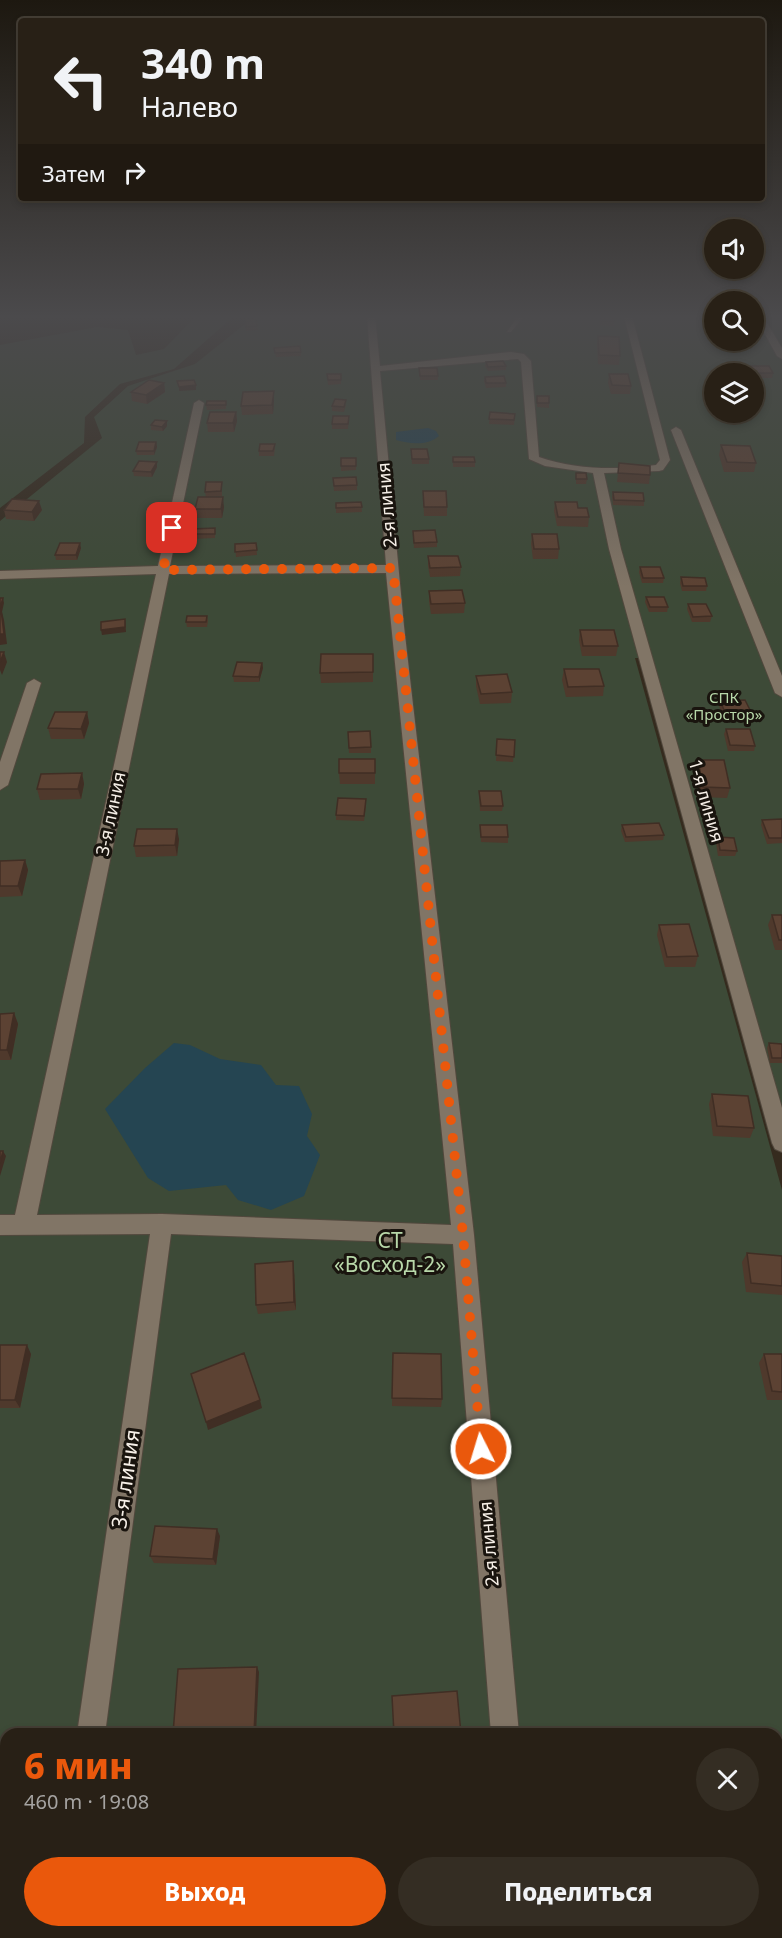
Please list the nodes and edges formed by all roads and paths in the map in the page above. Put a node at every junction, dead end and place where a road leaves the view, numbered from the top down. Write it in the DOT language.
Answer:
graph roads {
  1 [pos="198,406"];
  2 [pos="379,406"];
  3 [pos="530,406"];
  4 [pos="651,406"];
  5 [pos="676,430"];
  6 [pos="597,469"];
  7 [pos="393,568"];
  8 [pos="163,570"];
  9 [pos="0,575"];
  10 [pos="34,683"];
  11 [pos="782,693"];
  12 [pos="0,785"];
  13 [pos="782,1143"];
  14 [pos="162,1224"];
  15 [pos="0,1225"];
  16 [pos="24,1225"];
  17 [pos="463,1235"];
  18 [pos="92,1728"];
  19 [pos="504,1728"];
  1 -- 8 [label="street, 3-я линия"];
  2 -- 7 [label="street, 2-я линия"];
  3 -- 6 [label="street"];
  4 -- 6 [label="street"];
  5 -- 11 [label="street"];
  6 -- 13 [label="street, 1-я линия"];
  7 -- 8 [label="street"];
  7 -- 17 [label="street, 2-я линия"];
  8 -- 9 [label="street"];
  8 -- 16 [label="street, 3-я линия"];
  10 -- 12 [label="street"];
  14 -- 16 [label="street"];
  14 -- 17 [label="street"];
  14 -- 18 [label="street, 3-я линия"];
  15 -- 16 [label="street"];
  17 -- 19 [label="street, 2-я линия"];
}
